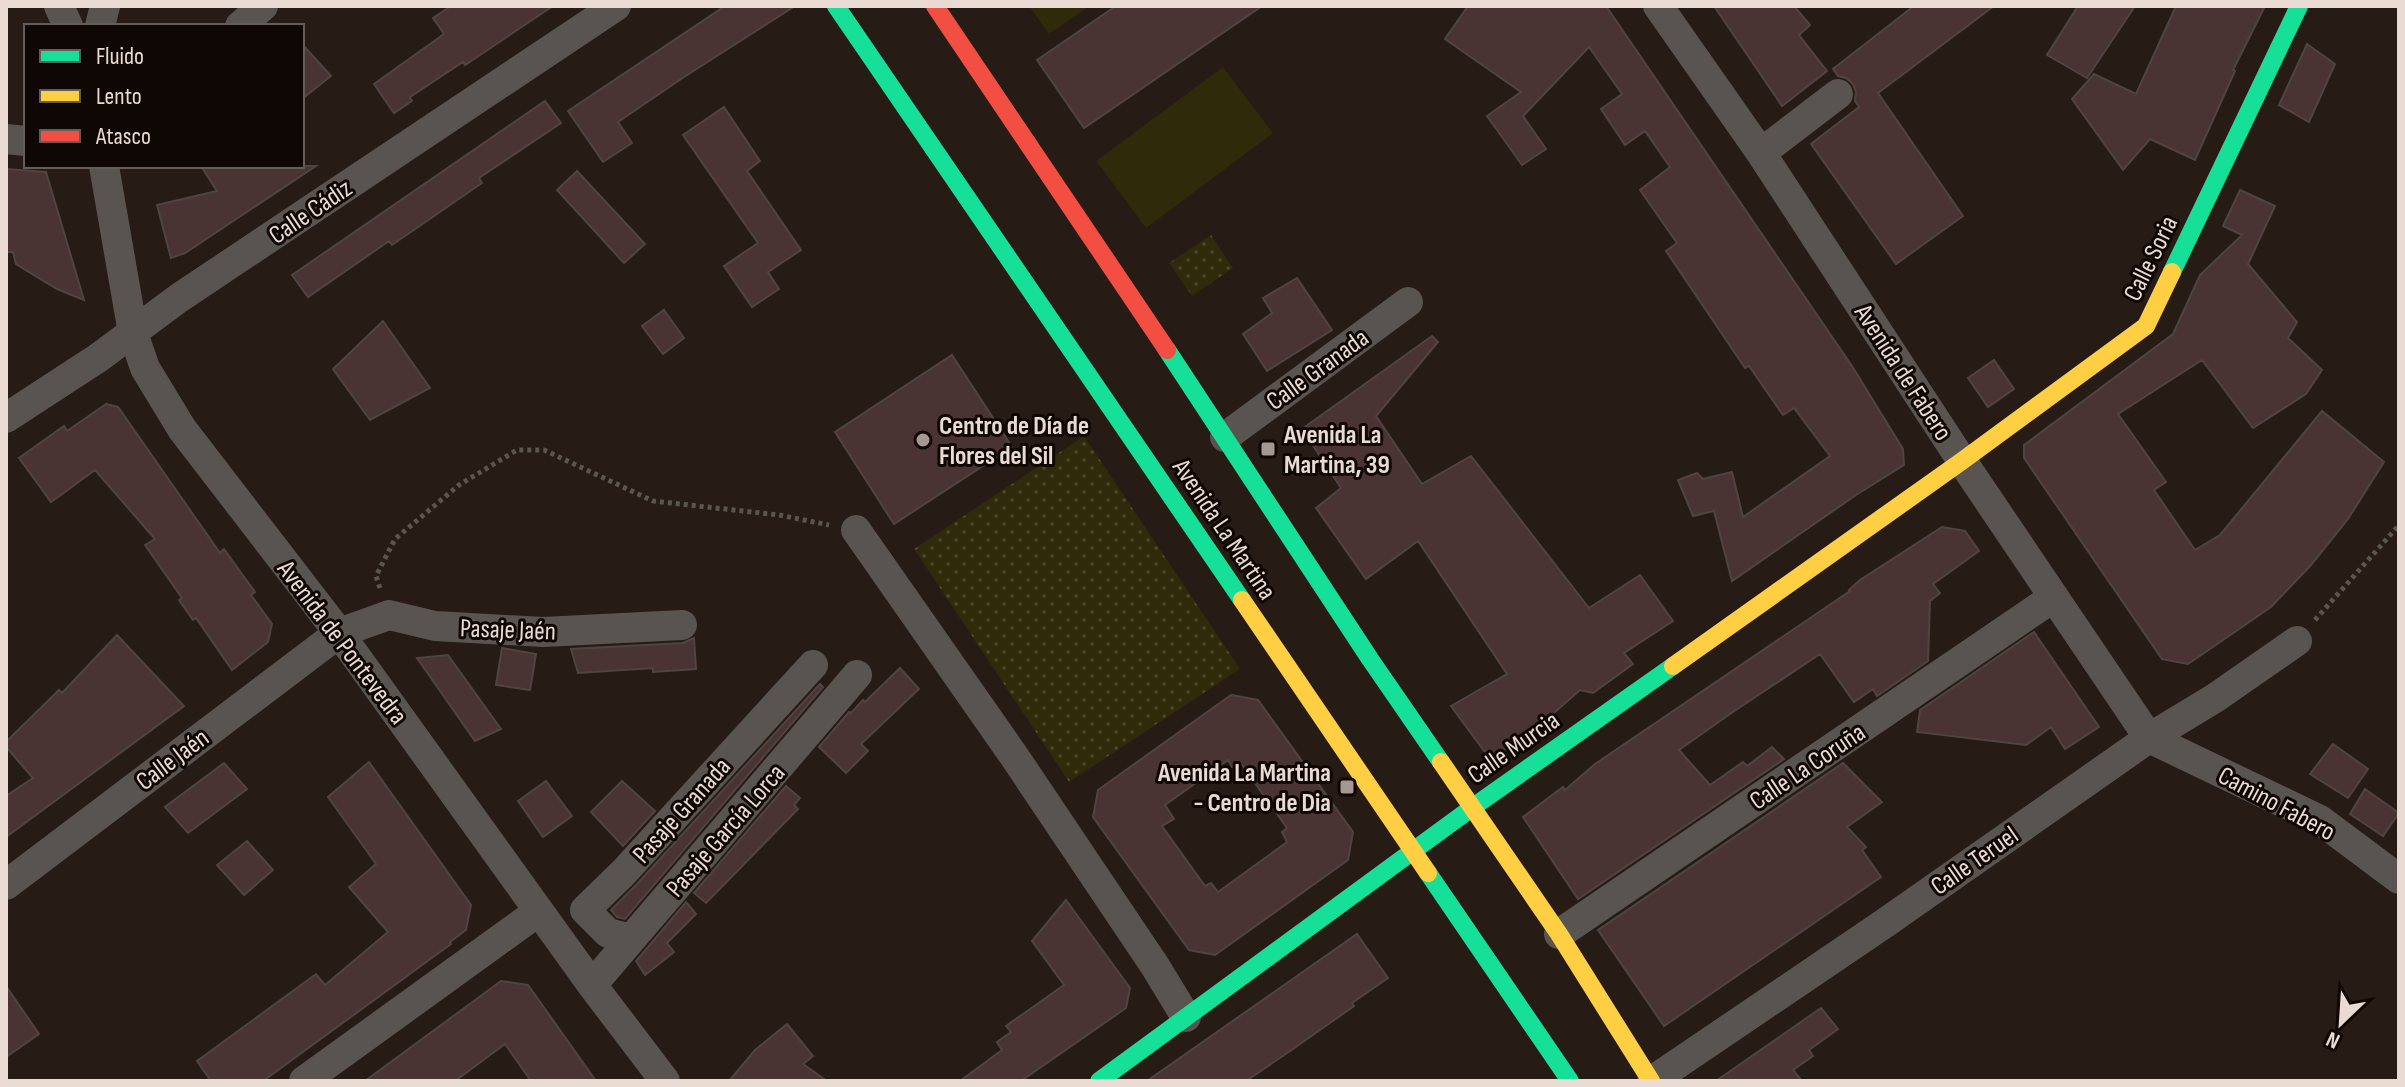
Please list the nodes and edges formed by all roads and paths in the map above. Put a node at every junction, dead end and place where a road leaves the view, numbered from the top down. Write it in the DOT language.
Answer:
graph roads {
  1 [pos="263,6"];
  2 [pos="616,6"];
  3 [pos="836,6"];
  4 [pos="935,6"];
  5 [pos="1658,6"];
  6 [pos="2297,7"];
  7 [pos="242,24"];
  8 [pos="1838,94"];
  9 [pos="1761,153"];
  10 [pos="104,168"];
  11 [pos="1408,302"];
  12 [pos="133,333"];
  13 [pos="6,418"];
  14 [pos="1225,437"];
  15 [pos="1962,461"];
  16 [pos="2399,525"];
  17 [pos="856,530"];
  18 [pos="2054,597"];
  19 [pos="389,615"];
  20 [pos="682,625"];
  21 [pos="339,633"];
  22 [pos="2297,641"];
  23 [pos="813,665"];
  24 [pos="857,675"];
  25 [pos="2149,738"];
  26 [pos="1473,807"];
  27 [pos="1413,852"];
  28 [pos="2399,879"];
  29 [pos="6,885"];
  30 [pos="539,911"];
  31 [pos="1559,934"];
  32 [pos="631,939"];
  33 [pos="592,985"];
  34 [pos="1186,1017"];
  35 [pos="304,1081"];
  36 [pos="665,1081"];
  37 [pos="1099,1081"];
  38 [pos="1570,1081"];
  39 [pos="1652,1081"];
  1 -- 7 [label="street"];
  2 -- 12 [label="street, Calle Cádiz"];
  3 -- 27 [label="street, Avenida La Martina"];
  4 -- 14 [label="street, Avenida La Martina"];
  5 -- 9 [label="street, Avenida de Fabero"];
  6 -- 15 [label="street, Calle Soria"];
  8 -- 9 [label="street"];
  9 -- 15 [label="street, Avenida de Fabero"];
  10 -- 12 [label="street, Avenida de Pontevedra"];
  11 -- 14 [label="street, Calle Granada"];
  12 -- 13 [label="street, Calle Cádiz"];
  12 -- 21 [label="street, Avenida de Pontevedra"];
  14 -- 26 [label="street, Avenida La Martina"];
  15 -- 18 [label="street, Avenida de Fabero"];
  15 -- 26 [label="street, Calle Murcia"];
  16 -- 22 [label="path"];
  17 -- 19 [label="path"];
  17 -- 34 [label="street"];
  18 -- 25 [label="street, Avenida de Fabero"];
  18 -- 31 [label="street, Calle La Coruña"];
  19 -- 20 [label="street, Pasaje Jaén"];
  19 -- 21 [label="street"];
  21 -- 29 [label="street, Calle Jaén"];
  21 -- 30 [label="street, Avenida de Pontevedra"];
  22 -- 25 [label="street, Calle Teruel"];
  23 -- 32 [label="street, Pasaje Granada"];
  24 -- 32 [label="street, Pasaje García Lorca"];
  25 -- 28 [label="street, Camino Fabero"];
  25 -- 39 [label="street, Calle Teruel"];
  26 -- 27 [label="street, Calle Murcia"];
  26 -- 31 [label="street, Avenida La Martina"];
  27 -- 34 [label="street, Calle Murcia"];
  27 -- 38 [label="street, Avenida La Martina"];
  30 -- 33 [label="street, Avenida de Pontevedra"];
  30 -- 35 [label="street"];
  31 -- 39 [label="street, Avenida La Martina"];
  32 -- 33 [label="street, Pasaje García Lorca"];
  33 -- 36 [label="street, Avenida de Pontevedra"];
  34 -- 37 [label="street, Calle Murcia"];
}
